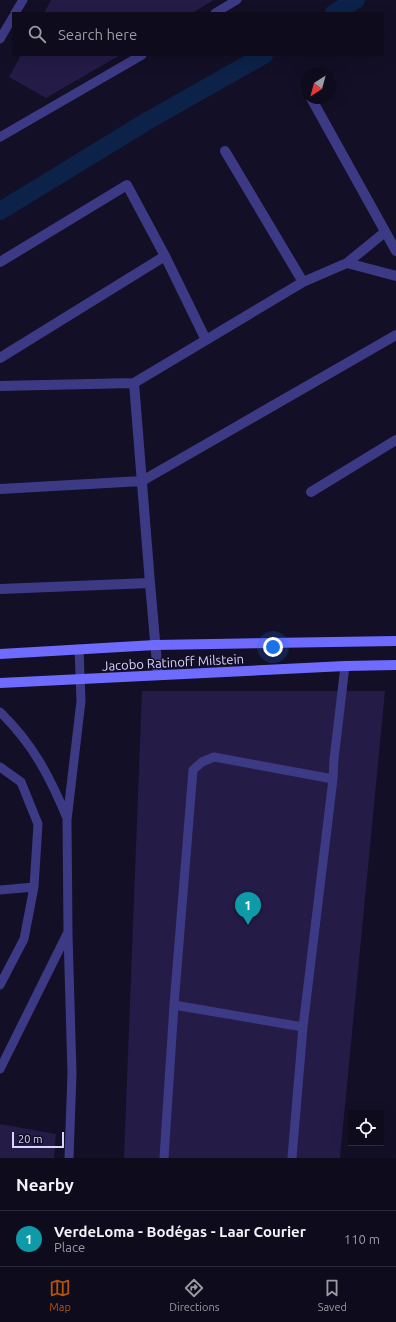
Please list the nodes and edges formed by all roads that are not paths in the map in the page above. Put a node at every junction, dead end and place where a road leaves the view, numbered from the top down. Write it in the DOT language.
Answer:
graph roads {
  1 [pos="23,0"];
  2 [pos="237,0"];
  3 [pos="16,12"];
  4 [pos="217,12"];
  5 [pos="12,19"];
  6 [pos="0,39"];
  7 [pos="140,56"];
  8 [pos="314,104"];
  9 [pos="0,137"];
  10 [pos="225,151"];
  11 [pos="385,232"];
  12 [pos="396,251"];
  13 [pos="165,256"];
  14 [pos="0,262"];
  15 [pos="347,263"];
  16 [pos="396,276"];
  17 [pos="303,282"];
  18 [pos="396,335"];
  19 [pos="206,340"];
  20 [pos="0,358"];
  21 [pos="134,383"];
  22 [pos="0,386"];
  23 [pos="396,440"];
  24 [pos="142,482"];
  25 [pos="0,489"];
  26 [pos="311,492"];
  27 [pos="150,583"];
  28 [pos="0,589"];
  29 [pos="396,641"];
  30 [pos="155,645"];
  31 [pos="79,649"];
  32 [pos="0,654"];
  33 [pos="396,664"];
  34 [pos="345,666"];
  35 [pos="158,675"];
  36 [pos="80,680"];
  37 [pos="0,683"];
  38 [pos="0,712"];
  39 [pos="0,767"];
  40 [pos="333,779"];
  41 [pos="68,820"];
  42 [pos="34,887"];
  43 [pos="0,890"];
  44 [pos="68,932"];
  45 [pos="0,985"];
  46 [pos="174,1005"];
  47 [pos="303,1027"];
  48 [pos="0,1069"];
  49 [pos="69,1158"];
  50 [pos="164,1158"];
  51 [pos="292,1158"];
  1 -- 3 [label="lane"];
  2 -- 4 [label="lane"];
  5 -- 6 [label="lane"];
  7 -- 9 [label="lane"];
  8 -- 11 [label="street"];
  10 -- 17 [label="street"];
  11 -- 12 [label="street"];
  11 -- 15 [label="street"];
  13 -- 14 [label="street"];
  13 -- 19 [label="street"];
  13 -- 20 [label="street"];
  15 -- 16 [label="street"];
  15 -- 17 [label="street"];
  17 -- 19 [label="street"];
  18 -- 24 [label="street"];
  19 -- 21 [label="street"];
  21 -- 22 [label="street"];
  21 -- 24 [label="street"];
  23 -- 26 [label="street"];
  24 -- 25 [label="street"];
  24 -- 27 [label="street"];
  27 -- 28 [label="street"];
  27 -- 30 [label="street"];
  29 -- 30 [label="street, Jacobo Ratinoff Milstein"];
  30 -- 31 [label="street, Jacobo Ratinoff Milstein"];
  30 -- 35 [label="street"];
  31 -- 32 [label="street, Jacobo Ratinoff Milstein"];
  31 -- 36 [label="lane"];
  33 -- 34 [label="street, Jacobo Ratinoff Milstein"];
  34 -- 35 [label="street, Jacobo Ratinoff Milstein"];
  34 -- 40 [label="lane"];
  35 -- 36 [label="street, Jacobo Ratinoff Milstein"];
  36 -- 37 [label="street, Jacobo Ratinoff Milstein"];
  36 -- 41 [label="lane"];
  38 -- 41 [label="lane"];
  39 -- 42 [label="lane"];
  40 -- 46 [label="lane"];
  40 -- 47 [label="lane"];
  41 -- 44 [label="lane"];
  42 -- 43 [label="lane"];
  42 -- 45 [label="lane"];
  44 -- 48 [label="lane"];
  44 -- 49 [label="lane"];
  46 -- 47 [label="lane"];
  46 -- 50 [label="lane"];
  47 -- 51 [label="lane"];
}
